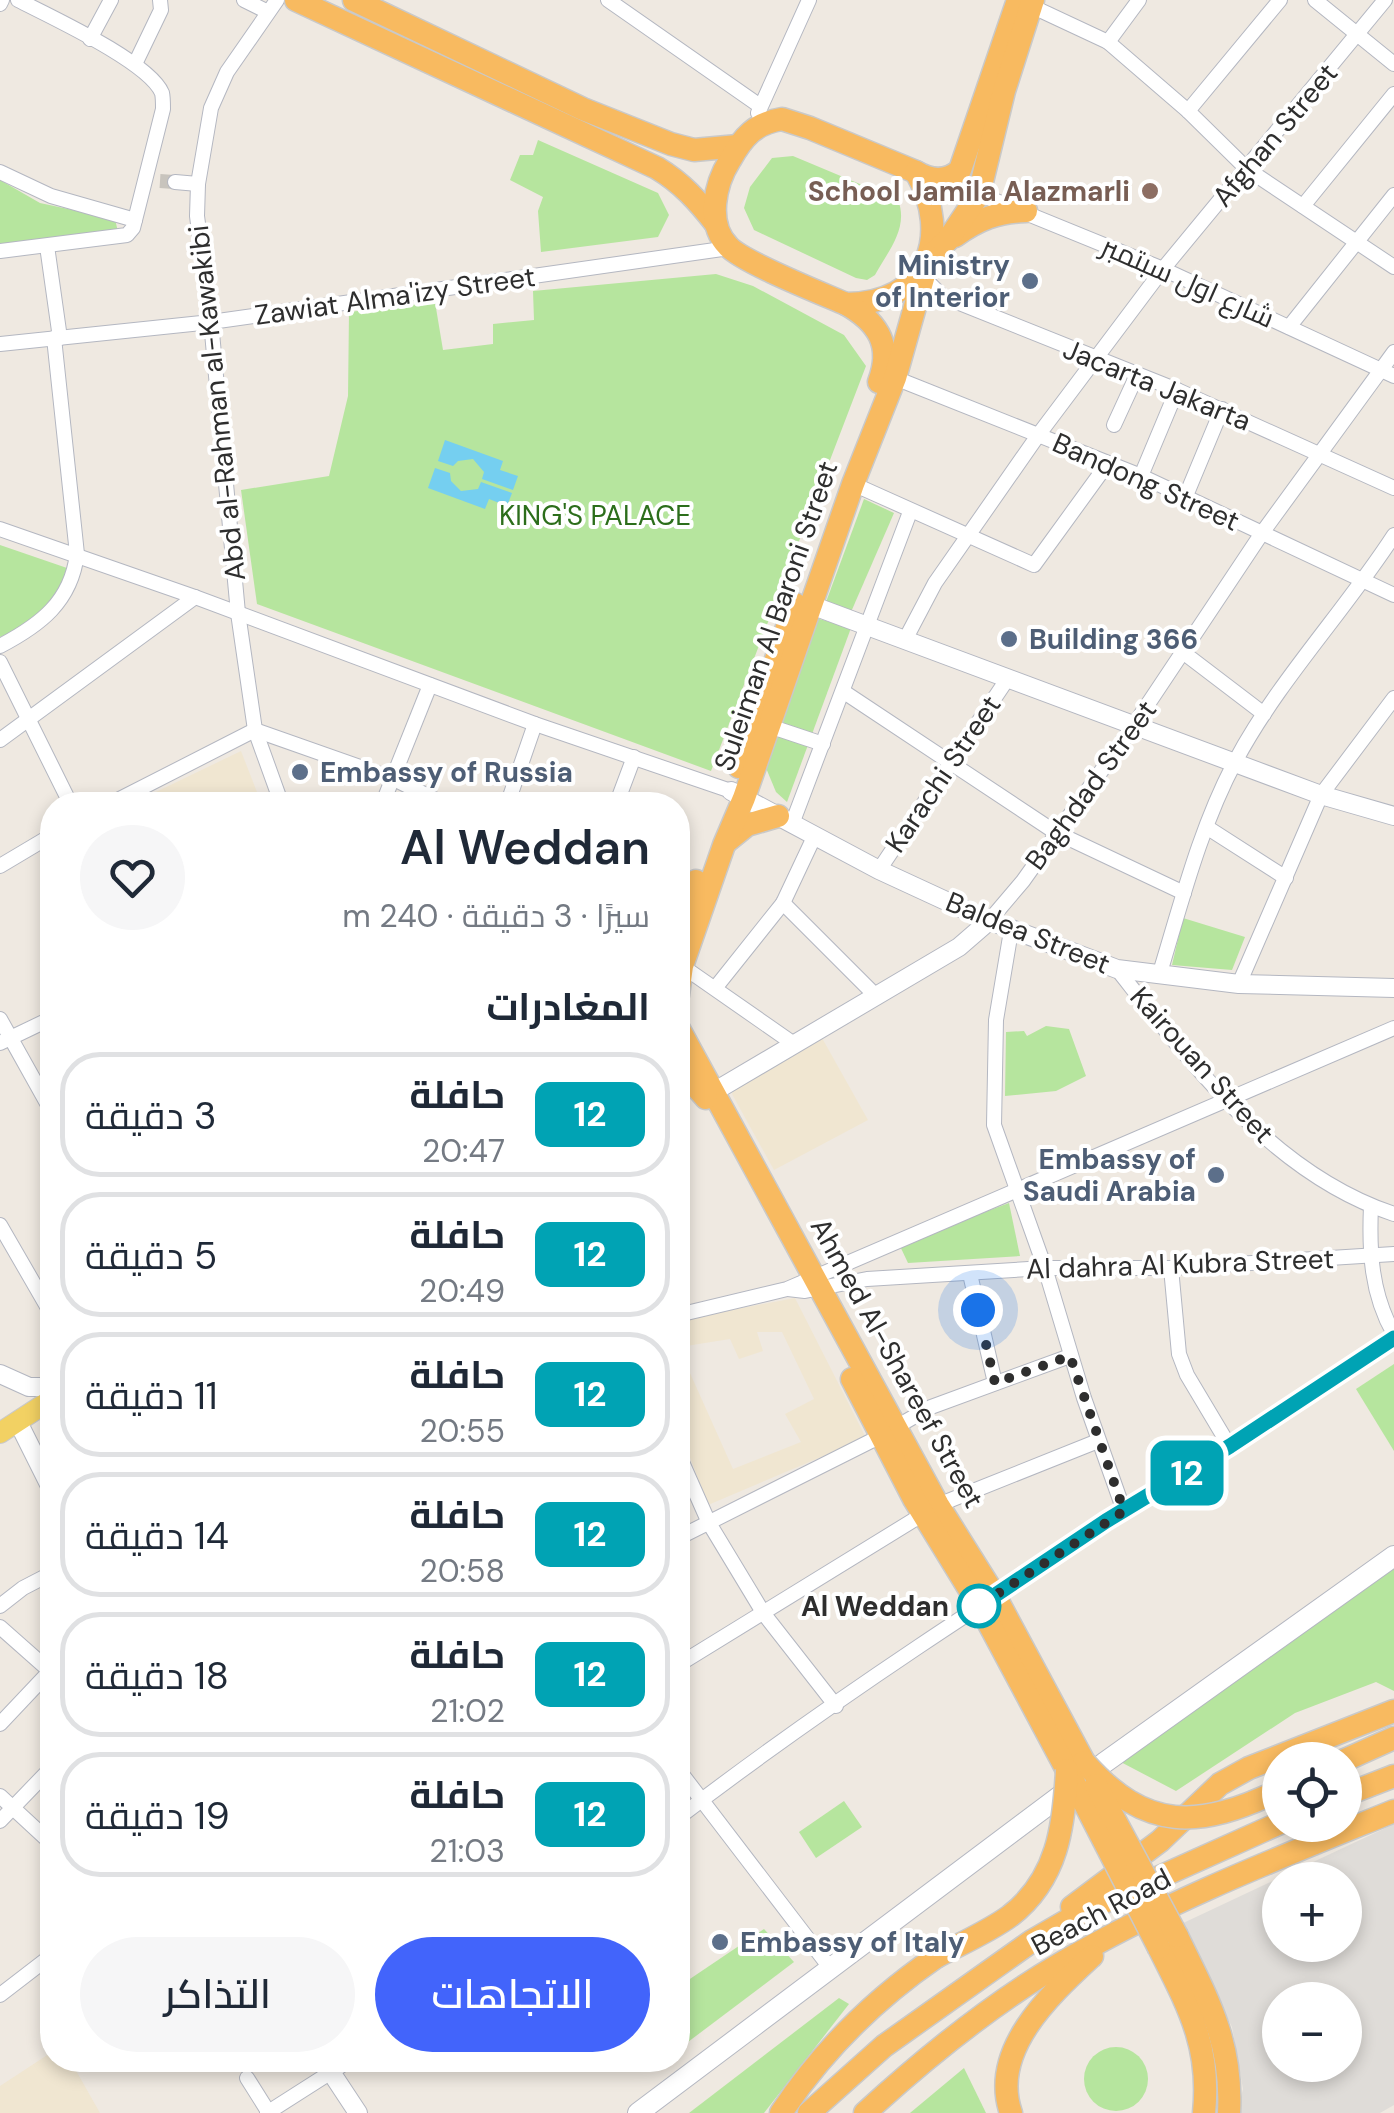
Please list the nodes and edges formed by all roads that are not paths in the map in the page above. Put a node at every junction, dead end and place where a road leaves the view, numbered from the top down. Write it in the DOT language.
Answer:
graph roads {
  1 [pos="18,0"];
  2 [pos="112,0"];
  3 [pos="160,0"];
  4 [pos="244,0"];
  5 [pos="296,0"];
  6 [pos="354,0"];
  7 [pos="608,0"];
  8 [pos="809,0"];
  9 [pos="1139,0"];
  10 [pos="1280,0"];
  11 [pos="1315,0"];
  12 [pos="1385,0"];
  13 [pos="1027,2"];
  14 [pos="272,6"];
  15 [pos="1357,35"];
  16 [pos="90,39"];
  17 [pos="1108,42"];
  18 [pos="135,64"];
  19 [pos="1394,64"];
  20 [pos="1394,94"];
  21 [pos="1188,112"];
  22 [pos="758,116"];
  23 [pos="578,119"];
  24 [pos="738,146"];
  25 [pos="1247,169"];
  26 [pos="0,172"];
  27 [pos="160,180"];
  28 [pos="198,184"];
  29 [pos="958,184"];
  30 [pos="1394,194"];
  31 [pos="1303,206"];
  32 [pos="1026,211"];
  33 [pos="135,220"];
  34 [pos="716,224"];
  35 [pos="948,240"];
  36 [pos="1354,242"];
  37 [pos="47,246"];
  38 [pos="728,248"];
  39 [pos="0,251"];
  40 [pos="1394,267"];
  41 [pos="926,268"];
  42 [pos="1164,269"];
  43 [pos="846,304"];
  44 [pos="211,322"];
  45 [pos="1288,327"];
  46 [pos="57,338"];
  47 [pos="0,344"];
  48 [pos="1394,352"];
  49 [pos="1098,360"];
  50 [pos="1387,374"];
  51 [pos="1137,375"];
  52 [pos="895,378"];
  53 [pos="1178,390"];
  54 [pos="1222,409"];
  55 [pos="1114,425"];
  56 [pos="1039,434"];
  57 [pos="1322,455"];
  58 [pos="1108,463"];
  59 [pos="1141,476"];
  60 [pos="853,484"];
  61 [pos="1394,488"];
  62 [pos="1185,498"];
  63 [pos="910,512"];
  64 [pos="0,529"];
  65 [pos="1262,533"];
  66 [pos="1394,535"];
  67 [pos="970,537"];
  68 [pos="78,554"];
  69 [pos="1363,583"];
  70 [pos="1394,595"];
  71 [pos="196,597"];
  72 [pos="811,605"];
  73 [pos="238,612"];
  74 [pos="868,626"];
  75 [pos="905,640"];
  76 [pos="0,646"];
  77 [pos="1184,653"];
  78 [pos="0,662"];
  79 [pos="1008,678"];
  80 [pos="430,685"];
  81 [pos="844,692"];
  82 [pos="1394,698"];
  83 [pos="1264,714"];
  84 [pos="28,720"];
  85 [pos="536,724"];
  86 [pos="1134,725"];
  87 [pos="770,726"];
  88 [pos="255,730"];
  89 [pos="0,740"];
  90 [pos="824,744"];
  91 [pos="634,757"];
  92 [pos="953,762"];
  93 [pos="1235,762"];
  94 [pos="394,779"];
  95 [pos="64,792"];
  96 [pos="133,792"];
  97 [pos="277,792"];
  98 [pos="388,792"];
  99 [pos="420,792"];
  100 [pos="512,792"];
  101 [pos="621,792"];
  102 [pos="738,794"];
  103 [pos="1321,794"];
  104 [pos="1394,816"];
  105 [pos="785,820"];
  106 [pos="1208,828"];
  107 [pos="1056,832"];
  108 [pos="814,836"];
  109 [pos="40,843"];
  110 [pos="724,845"];
  111 [pos="0,866"];
  112 [pos="879,870"];
  113 [pos="690,878"];
  114 [pos="1286,878"];
  115 [pos="1184,893"];
  116 [pos="783,903"];
  117 [pos="990,921"];
  118 [pos="1011,931"];
  119 [pos="690,943"];
  120 [pos="1117,969"];
  121 [pos="690,971"];
  122 [pos="1160,976"];
  123 [pos="1239,984"];
  124 [pos="716,987"];
  125 [pos="1394,988"];
  126 [pos="877,997"];
  127 [pos="0,1019"];
  128 [pos="40,1024"];
  129 [pos="1394,1028"];
  130 [pos="5,1041"];
  131 [pos="794,1044"];
  132 [pos="690,1049"];
  133 [pos="690,1076"];
  134 [pos="709,1093"];
  135 [pos="40,1094"];
  136 [pos="1226,1099"];
  137 [pos="1017,1192"];
  138 [pos="1371,1206"];
  139 [pos="1394,1214"];
  140 [pos="0,1224"];
  141 [pos="1394,1254"];
  142 [pos="1369,1256"];
  143 [pos="859,1259"];
  144 [pos="1045,1268"];
  145 [pos="1171,1268"];
  146 [pos="970,1274"];
  147 [pos="867,1279"];
  148 [pos="805,1285"];
  149 [pos="40,1294"];
  150 [pos="690,1312"];
  151 [pos="1394,1336"];
  152 [pos="1070,1356"];
  153 [pos="0,1374"];
  154 [pos="995,1383"];
  155 [pos="40,1387"];
  156 [pos="40,1397"];
  157 [pos="40,1405"];
  158 [pos="6,1426"];
  159 [pos="888,1430"];
  160 [pos="1098,1442"];
  161 [pos="1230,1446"];
  162 [pos="40,1473"];
  163 [pos="690,1480"];
  164 [pos="931,1510"];
  165 [pos="1124,1511"];
  166 [pos="709,1523"];
  167 [pos="690,1532"];
  168 [pos="1394,1556"];
  169 [pos="40,1579"];
  170 [pos="987,1601"];
  171 [pos="0,1606"];
  172 [pos="764,1614"];
  173 [pos="0,1627"];
  174 [pos="690,1658"];
  175 [pos="40,1662"];
  176 [pos="40,1684"];
  177 [pos="836,1706"];
  178 [pos="1394,1711"];
  179 [pos="0,1724"];
  180 [pos="1394,1738"];
  181 [pos="1362,1752"];
  182 [pos="1075,1766"];
  183 [pos="1394,1776"];
  184 [pos="40,1780"];
  185 [pos="690,1785"];
  186 [pos="1362,1789"];
  187 [pos="0,1796"];
  188 [pos="1262,1798"];
  189 [pos="701,1800"];
  190 [pos="13,1808"];
  191 [pos="690,1809"];
  192 [pos="1394,1811"];
  193 [pos="0,1821"];
  194 [pos="1262,1831"];
  195 [pos="40,1833"];
  196 [pos="1118,1932"];
  197 [pos="1032,1942"];
  198 [pos="40,1964"];
  199 [pos="831,1968"];
  200 [pos="0,1995"];
  201 [pos="321,2072"];
  202 [pos="330,2072"];
  203 [pos="248,2078"];
  204 [pos="666,2094"];
  205 [pos="268,2113"];
  206 [pos="358,2113"];
  207 [pos="638,2113"];
  208 [pos="648,2113"];
  209 [pos="781,2113"];
  210 [pos="809,2113"];
  211 [pos="865,2113"];
  212 [pos="1011,2113"];
  213 [pos="1204,2113"];
  214 [pos="1229,2113"];
  1 -- 16 [label="street"];
  2 -- 16 [label="street"];
  3 -- 18 [label="street"];
  4 -- 14 [label="street"];
  5 -- 23 [label="highway"];
  6 -- 23 [label="highway"];
  7 -- 22 [label="street"];
  8 -- 22 [label="street"];
  9 -- 17 [label="street"];
  10 -- 21 [label="street"];
  11 -- 15 [label="street"];
  12 -- 15 [label="street, Afghan Street"];
  13 -- 17 [label="street"];
  13 -- 29 [label="highway"];
  14 -- 28 [label="street, Abd al-Rahman al-Kawakibi"];
  15 -- 19 [label="street"];
  15 -- 25 [label="street, Afghan Street"];
  16 -- 18 [label="street"];
  17 -- 21 [label="street"];
  18 -- 27 [label="street"];
  20 -- 31 [label="street"];
  21 -- 25 [label="street"];
  22 -- 24 [label="highway"];
  22 -- 29 [label="highway"];
  23 -- 24 [label="highway"];
  23 -- 34 [label="highway"];
  24 -- 34 [label="highway"];
  25 -- 31 [label="street"];
  25 -- 42 [label="street, Afghan Street"];
  26 -- 33 [label="street"];
  27 -- 28 [label="street"];
  27 -- 33 [label="street"];
  28 -- 44 [label="street, Abd al-Rahman al-Kawakibi"];
  29 -- 32 [label="street, شارع اول سبتمبر"];
  29 -- 35 [label="highway"];
  29 -- 41 [label="highway, Suleiman Al Baroni Street"];
  30 -- 36 [label="street"];
  31 -- 36 [label="street"];
  32 -- 35 [label="highway"];
  32 -- 42 [label="street, شارع اول سبتمبر"];
  33 -- 37 [label="street"];
  34 -- 38 [label="highway"];
  35 -- 41 [label="highway"];
  36 -- 40 [label="street"];
  36 -- 45 [label="street"];
  37 -- 39 [label="street"];
  37 -- 46 [label="street"];
  38 -- 43 [label="highway, Suleiman Al Baroni Street"];
  38 -- 44 [label="street, Zawiat Alma'izy Street"];
  41 -- 43 [label="highway"];
  41 -- 49 [label="street, Jacarta Jakarta"];
  41 -- 52 [label="highway, Suleiman Al Baroni Street"];
  42 -- 45 [label="street, شارع اول سبتمبر"];
  42 -- 49 [label="street, Afghan Street"];
  43 -- 102 [label="highway, Suleiman Al Baroni Street"];
  44 -- 46 [label="street, Zawiat Alma'izy Street"];
  44 -- 73 [label="street, Abd al-Rahman al-Kawakibi"];
  45 -- 50 [label="street, شارع اول سبتمبر"];
  46 -- 47 [label="street, Zawiat Alma'izy Street"];
  46 -- 68 [label="street"];
  48 -- 50 [label="street, Baghdad Street"];
  49 -- 51 [label="street, Jacarta Jakarta"];
  49 -- 56 [label="street, Afghan Street"];
  50 -- 57 [label="street, Baghdad Street"];
  51 -- 53 [label="street, Jacarta Jakarta"];
  51 -- 55 [label="street"];
  52 -- 56 [label="street, Bandong Street"];
  52 -- 60 [label="highway, Suleiman Al Baroni Street"];
  53 -- 54 [label="street, Jacarta Jakarta"];
  53 -- 59 [label="street"];
  54 -- 57 [label="street, Jacarta Jakarta"];
  54 -- 62 [label="street"];
  56 -- 58 [label="street, Bandong Street"];
  56 -- 67 [label="street, Afghan Street"];
  57 -- 61 [label="street, Jacarta Jakarta"];
  57 -- 65 [label="street, Baghdad Street"];
  58 -- 59 [label="street, Bandong Street"];
  58 -- 67 [label="street"];
  59 -- 62 [label="street, Bandong Street"];
  60 -- 63 [label="street"];
  60 -- 72 [label="highway, Suleiman Al Baroni Street"];
  62 -- 65 [label="street, Bandong Street"];
  63 -- 67 [label="street"];
  63 -- 74 [label="street"];
  64 -- 68 [label="street"];
  65 -- 69 [label="street, Bandong Street"];
  65 -- 77 [label="street, Baghdad Street"];
  66 -- 69 [label="street"];
  67 -- 75 [label="street, Afghan Street"];
  68 -- 71 [label="street"];
  68 -- 76 [label="street"];
  69 -- 70 [label="street, Bandong Street"];
  69 -- 83 [label="street"];
  71 -- 73 [label="street"];
  71 -- 84 [label="street"];
  72 -- 74 [label="street"];
  72 -- 87 [label="highway, Suleiman Al Baroni Street"];
  73 -- 80 [label="street"];
  73 -- 88 [label="street, Abd al-Rahman al-Kawakibi"];
  74 -- 75 [label="street"];
  74 -- 81 [label="street"];
  75 -- 79 [label="street"];
  77 -- 83 [label="street"];
  77 -- 86 [label="street, Baghdad Street"];
  78 -- 84 [label="street"];
  79 -- 86 [label="street"];
  79 -- 92 [label="street, Karachi Street"];
  80 -- 85 [label="street"];
  80 -- 94 [label="street"];
  81 -- 90 [label="street"];
  81 -- 92 [label="street"];
  82 -- 103 [label="street"];
  83 -- 93 [label="street"];
  84 -- 89 [label="street"];
  84 -- 95 [label="street"];
  85 -- 91 [label="street"];
  85 -- 100 [label="street"];
  86 -- 93 [label="street"];
  86 -- 107 [label="street, Baghdad Street"];
  87 -- 90 [label="street"];
  87 -- 102 [label="highway, Suleiman Al Baroni Street"];
  88 -- 94 [label="street"];
  88 -- 96 [label="street"];
  88 -- 97 [label="street, Abd al-Rahman al-Kawakibi"];
  90 -- 105 [label="street"];
  91 -- 101 [label="street"];
  91 -- 102 [label="street"];
  92 -- 107 [label="street"];
  92 -- 112 [label="street, Karachi Street"];
  93 -- 103 [label="street"];
  93 -- 106 [label="street"];
  94 -- 98 [label="street"];
  94 -- 99 [label="street"];
  102 -- 105 [label="street, Baldea Street"];
  102 -- 110 [label="highway, Suleiman Al Baroni Street"];
  102 -- 113 [label="highway, Suleiman Al Baroni Street"];
  103 -- 104 [label="street"];
  103 -- 114 [label="street"];
  105 -- 108 [label="street, Baldea Street"];
  105 -- 110 [label="highway"];
  106 -- 114 [label="street"];
  106 -- 115 [label="street"];
  107 -- 115 [label="street"];
  107 -- 117 [label="street, Baghdad Street"];
  108 -- 112 [label="street, Baldea Street"];
  108 -- 116 [label="street"];
  109 -- 111 [label="street"];
  110 -- 119 [label="highway, Suleiman Al Baroni Street"];
  112 -- 117 [label="street, Baldea Street"];
  114 -- 123 [label="street"];
  115 -- 122 [label="street"];
  116 -- 124 [label="street"];
  116 -- 126 [label="street"];
  117 -- 118 [label="street, Baldea Street"];
  117 -- 126 [label="street, Baghdad Street"];
  118 -- 120 [label="street, Baldea Street"];
  118 -- 137 [label="street"];
  120 -- 122 [label="street, Baldea Street"];
  120 -- 136 [label="street, Kairouan Street"];
  121 -- 124 [label="street"];
  122 -- 123 [label="street, Baldea Street"];
  123 -- 125 [label="street, Baldea Street"];
  124 -- 131 [label="street"];
  126 -- 131 [label="street, Baghdad Street"];
  127 -- 130 [label="street"];
  128 -- 130 [label="street"];
  129 -- 136 [label="street"];
  130 -- 135 [label="street"];
  131 -- 134 [label="street, Baghdad Street"];
  132 -- 134 [label="highway, Ahmed Al-Shareef Street"];
  133 -- 134 [label="highway, Ahmed Al-Shareef Street"];
  134 -- 148 [label="highway, Ahmed Al-Shareef Street"];
  136 -- 137 [label="street"];
  136 -- 138 [label="street, Kairouan Street"];
  137 -- 143 [label="street"];
  137 -- 144 [label="street"];
  138 -- 139 [label="street, Kairouan Street"];
  138 -- 142 [label="street"];
  140 -- 149 [label="street"];
  141 -- 142 [label="street, Al dahra Al Kubra Street"];
  142 -- 145 [label="street, Al dahra Al Kubra Street"];
  142 -- 151 [label="street"];
  143 -- 147 [label="street"];
  143 -- 148 [label="street"];
  144 -- 145 [label="street, Al dahra Al Kubra Street"];
  144 -- 146 [label="street, Al dahra Al Kubra Street"];
  144 -- 152 [label="street"];
  145 -- 161 [label="street"];
  146 -- 147 [label="street, Al dahra Al Kubra Street"];
  146 -- 154 [label="street"];
  147 -- 148 [label="street, Al dahra Al Kubra Street"];
  148 -- 150 [label="street"];
  148 -- 159 [label="highway, Ahmed Al-Shareef Street"];
  151 -- 161 [label="street"];
  152 -- 154 [label="street"];
  152 -- 160 [label="street"];
  153 -- 155 [label="street"];
  154 -- 159 [label="street"];
  156 -- 158 [label="main road"];
  157 -- 158 [label="main road"];
  158 -- 162 [label="street"];
  159 -- 164 [label="highway, Ahmed Al-Shareef Street"];
  159 -- 166 [label="street"];
  160 -- 164 [label="street"];
  160 -- 165 [label="street"];
  161 -- 165 [label="street"];
  163 -- 166 [label="street"];
  164 -- 170 [label="highway, Ahmed Al-Shareef Street"];
  164 -- 172 [label="street"];
  165 -- 170 [label="street"];
  166 -- 167 [label="street"];
  166 -- 172 [label="street"];
  168 -- 199 [label="main road"];
  169 -- 171 [label="street"];
  170 -- 177 [label="street"];
  170 -- 182 [label="highway, Ahmed Al-Shareef Street"];
  172 -- 174 [label="street"];
  172 -- 177 [label="street"];
  173 -- 175 [label="street"];
  176 -- 179 [label="street"];
  177 -- 189 [label="street"];
  178 -- 197 [label="highway"];
  180 -- 181 [label="highway"];
  182 -- 188 [label="highway, bridge"];
  182 -- 209 [label="highway, bridge"];
  182 -- 213 [label="highway, bridge"];
  182 -- 214 [label="highway, bridge"];
  183 -- 186 [label="highway"];
  184 -- 190 [label="street"];
  185 -- 189 [label="street"];
  187 -- 190 [label="street"];
  189 -- 191 [label="street"];
  189 -- 199 [label="street"];
  190 -- 193 [label="street"];
  190 -- 195 [label="street"];
  192 -- 196 [label="highway, Beach Road"];
  194 -- 197 [label="highway, Beach Road"];
  196 -- 211 [label="highway, Beach Road"];
  196 -- 212 [label="highway"];
  197 -- 210 [label="highway, Beach Road"];
  198 -- 200 [label="street"];
  199 -- 204 [label="main road"];
  201 -- 205 [label="street"];
  202 -- 206 [label="street"];
  203 -- 205 [label="street"];
  204 -- 207 [label="main road"];
  204 -- 208 [label="main road"];
}
